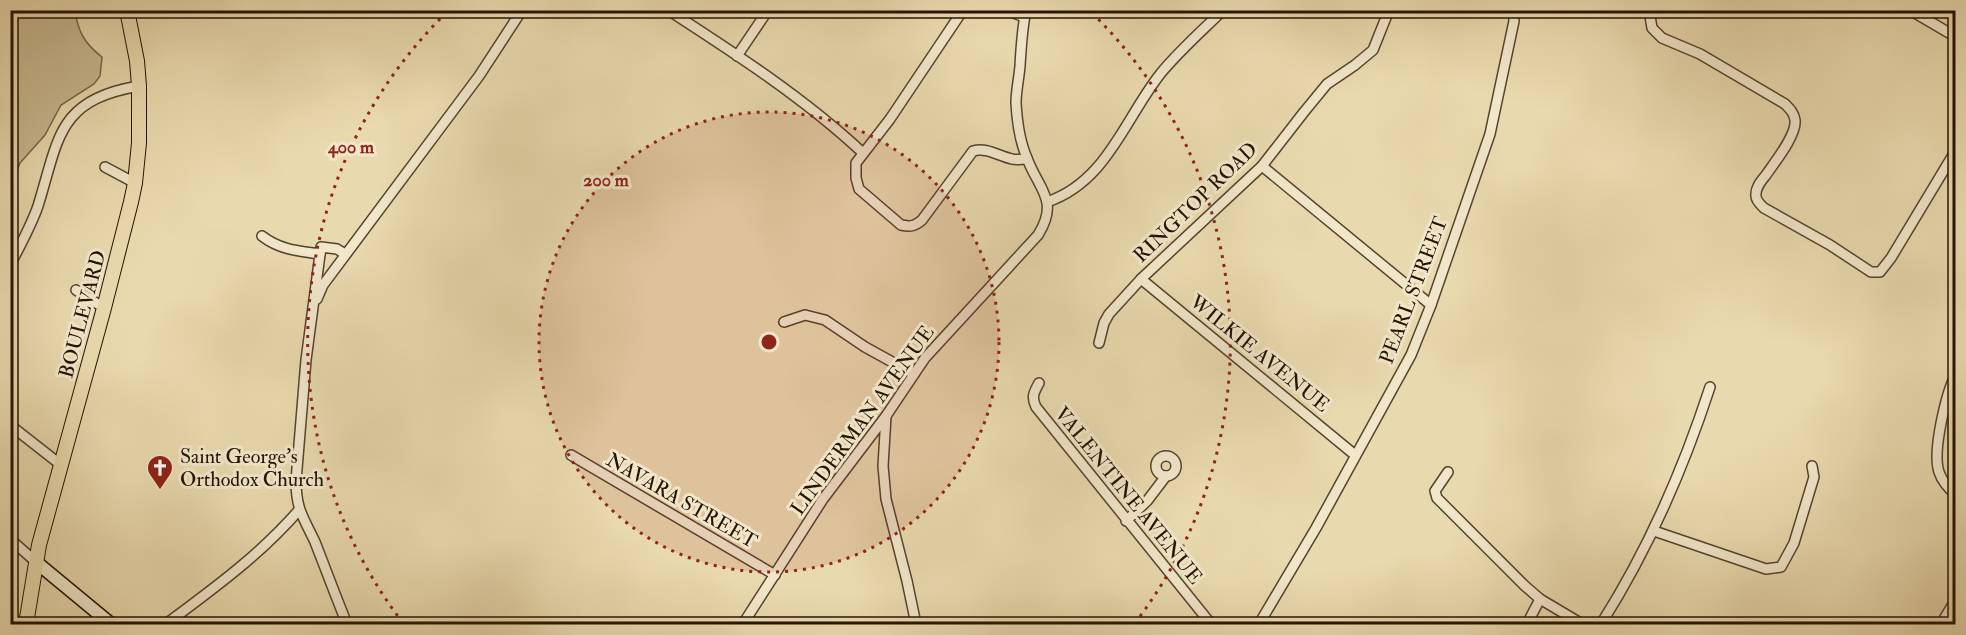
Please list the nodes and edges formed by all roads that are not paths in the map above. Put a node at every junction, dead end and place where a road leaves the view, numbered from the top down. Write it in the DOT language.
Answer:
graph roads {
  1 [pos="127,10"];
  2 [pos="522,10"];
  3 [pos="668,10"];
  4 [pos="768,10"];
  5 [pos="963,10"];
  6 [pos="1006,10"];
  7 [pos="1223,10"];
  8 [pos="1389,10"];
  9 [pos="1513,10"];
  10 [pos="1648,10"];
  11 [pos="1910,10"];
  12 [pos="1025,14"];
  13 [pos="1956,37"];
  14 [pos="737,56"];
  15 [pos="139,86"];
  16 [pos="1956,150"];
  17 [pos="863,153"];
  18 [pos="1027,159"];
  19 [pos="1262,166"];
  20 [pos="105,167"];
  21 [pos="135,183"];
  22 [pos="1047,202"];
  23 [pos="262,236"];
  24 [pos="320,250"];
  25 [pos="345,254"];
  26 [pos="10,265"];
  27 [pos="1141,279"];
  28 [pos="75,290"];
  29 [pos="1431,305"];
  30 [pos="104,308"];
  31 [pos="312,313"];
  32 [pos="784,322"];
  33 [pos="1099,343"];
  34 [pos="914,374"];
  35 [pos="1956,374"];
  36 [pos="1039,383"];
  37 [pos="1710,387"];
  38 [pos="886,416"];
  39 [pos="10,425"];
  40 [pos="571,455"];
  41 [pos="1355,455"];
  42 [pos="61,465"];
  43 [pos="1812,466"];
  44 [pos="1448,472"];
  45 [pos="1166,476"];
  46 [pos="1956,495"];
  47 [pos="299,510"];
  48 [pos="1126,521"];
  49 [pos="1654,531"];
  50 [pos="10,540"];
  51 [pos="36,562"];
  52 [pos="775,575"];
  53 [pos="1540,599"];
  54 [pos="1956,599"];
  55 [pos="343,623"];
  56 [pos="26,624"];
  57 [pos="111,624"];
  58 [pos="166,624"];
  59 [pos="743,624"];
  60 [pos="916,624"];
  61 [pos="1211,624"];
  62 [pos="1259,624"];
  63 [pos="1527,624"];
  64 [pos="1582,624"];
  65 [pos="1601,624"];
  66 [pos="1941,624"];
  1 -- 15 [label="main road, BOULEVARD"];
  2 -- 25 [label="street"];
  3 -- 14 [label="street"];
  4 -- 14 [label="street"];
  5 -- 17 [label="street"];
  6 -- 12 [label="street"];
  7 -- 22 [label="street"];
  8 -- 19 [label="street, RINGTOP ROAD"];
  9 -- 29 [label="street, PEARL STREET"];
  10 -- 16 [label="street"];
  11 -- 13 [label="street"];
  12 -- 18 [label="street"];
  14 -- 17 [label="street"];
  15 -- 21 [label="main road, BOULEVARD"];
  15 -- 26 [label="street"];
  17 -- 18 [label="street"];
  18 -- 22 [label="street"];
  19 -- 27 [label="street, RINGTOP ROAD"];
  19 -- 29 [label="street"];
  20 -- 21 [label="street"];
  21 -- 30 [label="main road, BOULEVARD"];
  22 -- 34 [label="street, LINDERMAN AVENUE"];
  23 -- 24 [label="street"];
  24 -- 25 [label="street"];
  24 -- 31 [label="street"];
  25 -- 31 [label="street"];
  27 -- 33 [label="street, RINGTOP ROAD"];
  27 -- 41 [label="street, WILKIE AVENUE"];
  28 -- 30 [label="street"];
  29 -- 41 [label="street, PEARL STREET"];
  30 -- 42 [label="main road, BOULEVARD"];
  31 -- 47 [label="street"];
  32 -- 34 [label="street"];
  34 -- 38 [label="street, LINDERMAN AVENUE"];
  35 -- 46 [label="street"];
  36 -- 48 [label="street, VALENTINE AVENUE"];
  37 -- 49 [label="street"];
  38 -- 52 [label="street, LINDERMAN AVENUE"];
  38 -- 60 [label="street"];
  39 -- 42 [label="street"];
  40 -- 52 [label="street, NAVARA STREET"];
  41 -- 62 [label="street, PEARL STREET"];
  42 -- 51 [label="main road, BOULEVARD"];
  43 -- 49 [label="street"];
  44 -- 53 [label="street"];
  45 -- 48 [label="street"];
  47 -- 55 [label="street"];
  47 -- 58 [label="street"];
  48 -- 61 [label="street, VALENTINE AVENUE"];
  49 -- 65 [label="street"];
  50 -- 51 [label="street"];
  51 -- 56 [label="main road, BOULEVARD"];
  51 -- 57 [label="main road"];
  52 -- 59 [label="street, LINDERMAN AVENUE"];
  53 -- 63 [label="street"];
  53 -- 64 [label="street"];
  54 -- 66 [label="street"];
}
